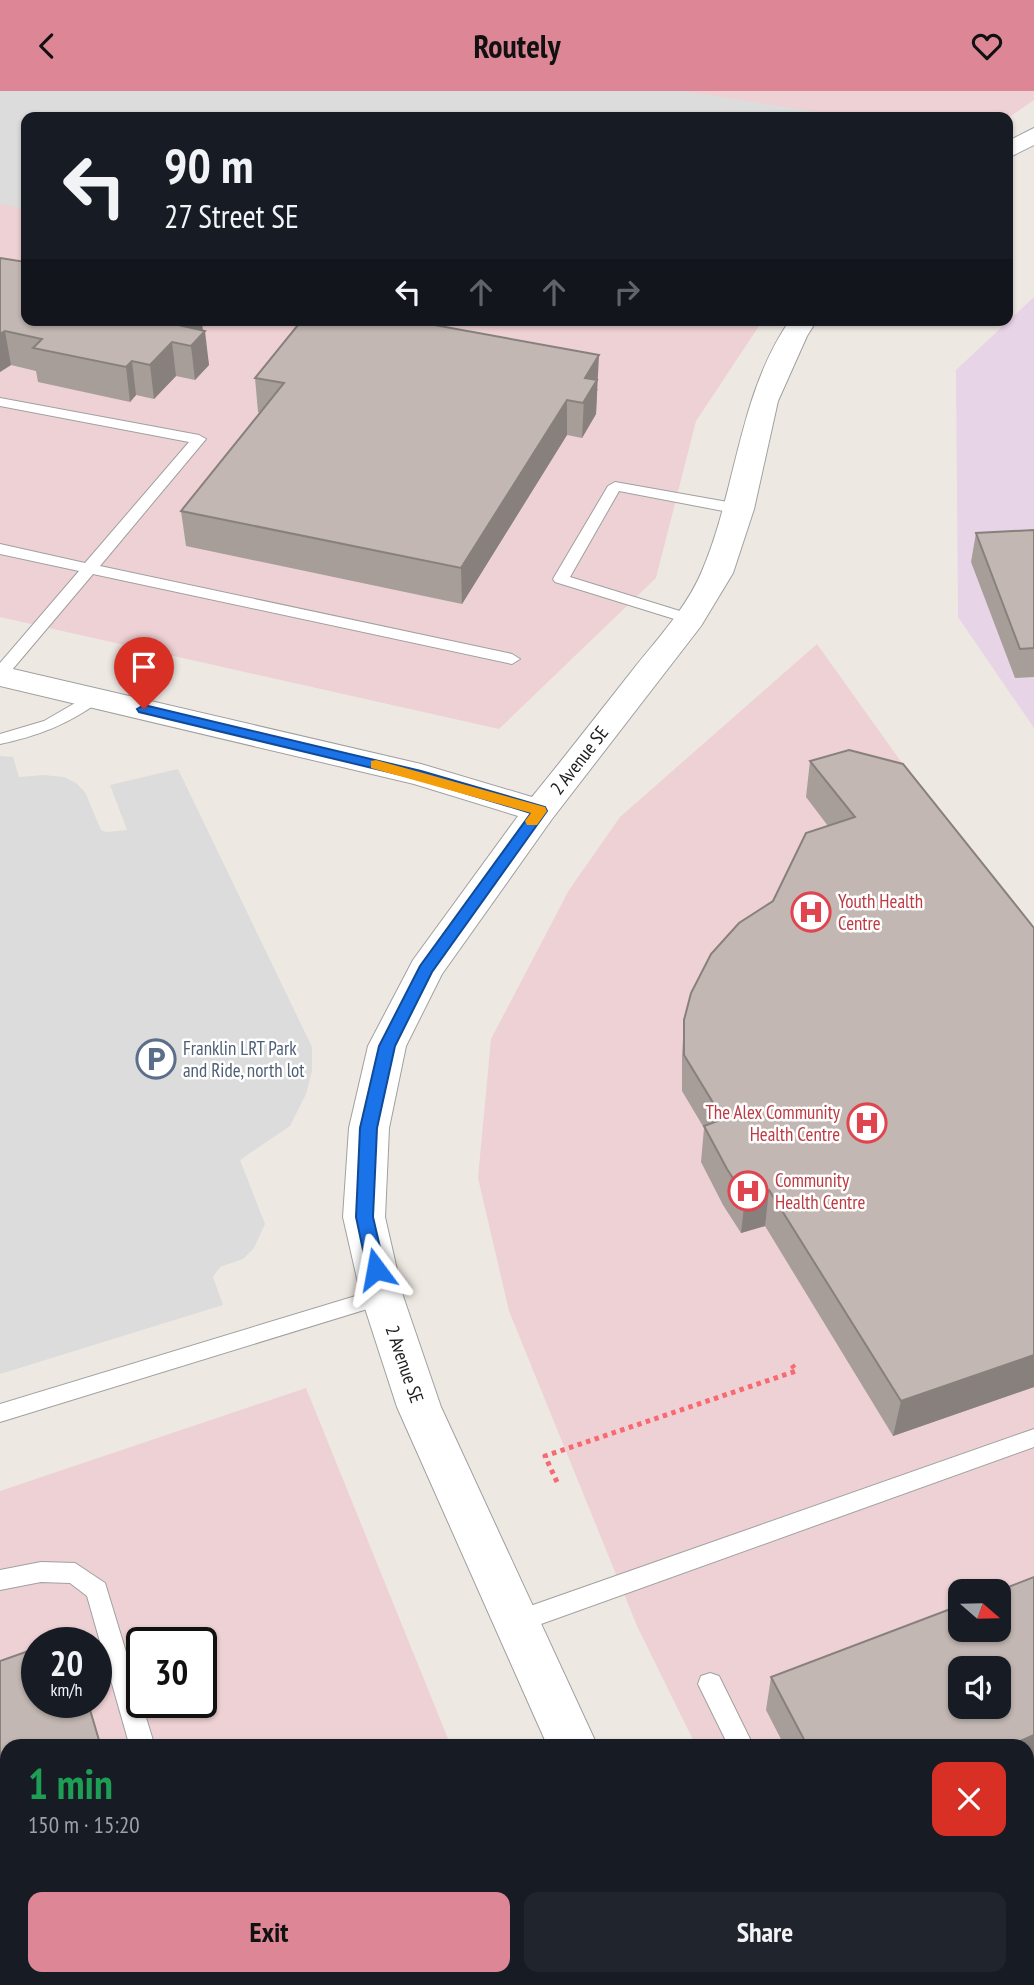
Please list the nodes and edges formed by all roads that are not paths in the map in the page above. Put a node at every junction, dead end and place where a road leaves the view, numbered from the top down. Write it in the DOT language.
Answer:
graph roads {
  1 [pos="1034,135"];
  2 [pos="1013,148"];
  3 [pos="800,326"];
  4 [pos="0,402"];
  5 [pos="739,509"];
  6 [pos="0,549"];
  7 [pos="87,568"];
  8 [pos="690,619"];
  9 [pos="512,659"];
  10 [pos="0,675"];
  11 [pos="94,697"];
  12 [pos="0,739"];
  13 [pos="540,811"];
  14 [pos="382,1296"];
  15 [pos="0,1413"];
  16 [pos="1034,1438"];
  17 [pos="0,1580"];
  18 [pos="516,1622"];
  19 [pos="710,1684"];
  20 [pos="141,1739"];
  21 [pos="569,1739"];
  22 [pos="737,1739"];
  1 -- 2 [label="street"];
  3 -- 5 [label="street, 2 Avenue SE"];
  4 -- 7 [label="lane"];
  5 -- 8 [label="street, 2 Avenue SE"];
  5 -- 8 [label="lane"];
  6 -- 7 [label="lane"];
  7 -- 9 [label="lane"];
  7 -- 10 [label="lane"];
  8 -- 13 [label="street, 2 Avenue SE"];
  10 -- 11 [label="street"];
  11 -- 12 [label="lane"];
  11 -- 13 [label="street"];
  13 -- 14 [label="street, 2 Avenue SE"];
  14 -- 15 [label="lane"];
  14 -- 18 [label="street, 2 Avenue SE"];
  16 -- 18 [label="lane"];
  17 -- 20 [label="lane"];
  18 -- 21 [label="street, 2 Avenue SE"];
  19 -- 22 [label="lane"];
}
